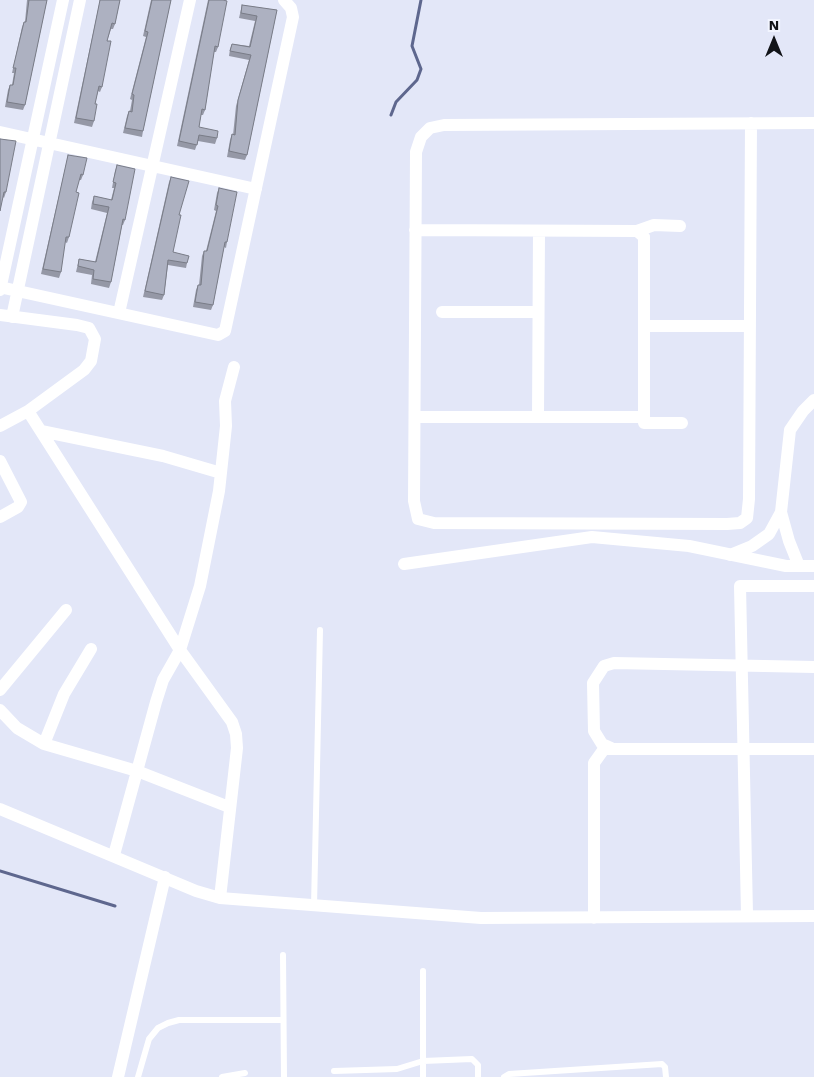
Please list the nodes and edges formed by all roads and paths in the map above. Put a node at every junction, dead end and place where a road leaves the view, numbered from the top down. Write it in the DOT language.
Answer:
graph roads {
  1 [pos="63,0"];
  2 [pos="80,0"];
  3 [pos="190,0"];
  4 [pos="284,0"];
  5 [pos="751,123"];
  6 [pos="814,123"];
  7 [pos="0,132"];
  8 [pos="33,140"];
  9 [pos="49,143"];
  10 [pos="154,166"];
  11 [pos="256,189"];
  12 [pos="680,226"];
  13 [pos="415,230"];
  14 [pos="539,231"];
  15 [pos="636,231"];
  16 [pos="0,288"];
  17 [pos="17,291"];
  18 [pos="442,312"];
  19 [pos="538,312"];
  20 [pos="119,313"];
  21 [pos="6,316"];
  22 [pos="644,326"];
  23 [pos="750,326"];
  24 [pos="234,367"];
  25 [pos="814,400"];
  26 [pos="28,411"];
  27 [pos="414,417"];
  28 [pos="538,417"];
  29 [pos="644,417"];
  30 [pos="682,423"];
  31 [pos="0,426"];
  32 [pos="41,431"];
  33 [pos="0,461"];
  34 [pos="220,473"];
  35 [pos="781,512"];
  36 [pos="0,517"];
  37 [pos="730,555"];
  38 [pos="404,564"];
  39 [pos="799,566"];
  40 [pos="814,566"];
  41 [pos="814,586"];
  42 [pos="66,610"];
  43 [pos="320,630"];
  44 [pos="92,649"];
  45 [pos="180,650"];
  46 [pos="742,667"];
  47 [pos="814,667"];
  48 [pos="0,690"];
  49 [pos="0,710"];
  50 [pos="44,744"];
  51 [pos="610,748"];
  52 [pos="744,748"];
  53 [pos="814,749"];
  54 [pos="137,771"];
  55 [pos="229,807"];
  56 [pos="0,809"];
  57 [pos="114,855"];
  58 [pos="165,877"];
  59 [pos="220,898"];
  60 [pos="314,906"];
  61 [pos="747,914"];
  62 [pos="814,916"];
  63 [pos="594,918"];
  64 [pos="283,955"];
  65 [pos="423,971"];
  66 [pos="282,1020"];
  67 [pos="423,1061"];
  68 [pos="397,1069"];
  69 [pos="334,1071"];
  70 [pos="244,1073"];
  71 [pos="118,1077"];
  72 [pos="138,1077"];
  73 [pos="222,1077"];
  74 [pos="284,1077"];
  75 [pos="396,1077"];
  76 [pos="423,1077"];
  77 [pos="478,1077"];
  78 [pos="504,1077"];
  79 [pos="666,1077"];
  1 -- 8 [label="street"];
  2 -- 9 [label="street"];
  3 -- 10 [label="street"];
  4 -- 11 [label="street"];
  5 -- 6 [label="street"];
  5 -- 13 [label="street"];
  5 -- 23 [label="street"];
  7 -- 8 [label="street"];
  8 -- 9 [label="street"];
  8 -- 16 [label="street"];
  9 -- 10 [label="street"];
  9 -- 17 [label="street"];
  10 -- 11 [label="street"];
  10 -- 20 [label="street"];
  11 -- 20 [label="street"];
  12 -- 15 [label="street"];
  13 -- 14 [label="street"];
  13 -- 27 [label="street"];
  14 -- 15 [label="street"];
  14 -- 19 [label="street"];
  15 -- 22 [label="street"];
  16 -- 17 [label="street"];
  17 -- 20 [label="street"];
  17 -- 21 [label="street"];
  18 -- 19 [label="street"];
  19 -- 28 [label="street"];
  21 -- 26 [label="street"];
  22 -- 23 [label="street"];
  22 -- 29 [label="street"];
  23 -- 27 [label="street"];
  24 -- 34 [label="street"];
  25 -- 35 [label="street"];
  26 -- 31 [label="street"];
  26 -- 32 [label="street"];
  27 -- 28 [label="street"];
  28 -- 29 [label="street"];
  29 -- 30 [label="street"];
  32 -- 34 [label="street"];
  32 -- 45 [label="street"];
  33 -- 36 [label="street"];
  34 -- 45 [label="street"];
  35 -- 37 [label="street"];
  35 -- 39 [label="street"];
  37 -- 38 [label="street"];
  37 -- 39 [label="street"];
  39 -- 40 [label="street"];
  41 -- 46 [label="street"];
  42 -- 48 [label="street"];
  43 -- 60 [label="lane"];
  44 -- 50 [label="street"];
  45 -- 54 [label="street"];
  45 -- 55 [label="street"];
  46 -- 47 [label="street"];
  46 -- 51 [label="street"];
  46 -- 52 [label="street"];
  49 -- 50 [label="street"];
  50 -- 54 [label="street"];
  51 -- 52 [label="street"];
  51 -- 63 [label="street"];
  52 -- 53 [label="street"];
  52 -- 61 [label="street"];
  54 -- 55 [label="street"];
  54 -- 57 [label="street"];
  55 -- 59 [label="street"];
  56 -- 57 [label="street"];
  57 -- 58 [label="street"];
  58 -- 59 [label="street"];
  58 -- 71 [label="street"];
  59 -- 60 [label="street"];
  60 -- 63 [label="street"];
  61 -- 62 [label="street"];
  61 -- 63 [label="street"];
  64 -- 66 [label="lane"];
  65 -- 67 [label="lane"];
  66 -- 72 [label="lane"];
  66 -- 74 [label="lane"];
  67 -- 68 [label="lane"];
  67 -- 76 [label="lane"];
  67 -- 77 [label="lane"];
  68 -- 69 [label="lane"];
  68 -- 75 [label="lane"];
  70 -- 73 [label="lane"];
  78 -- 79 [label="lane"];
}
